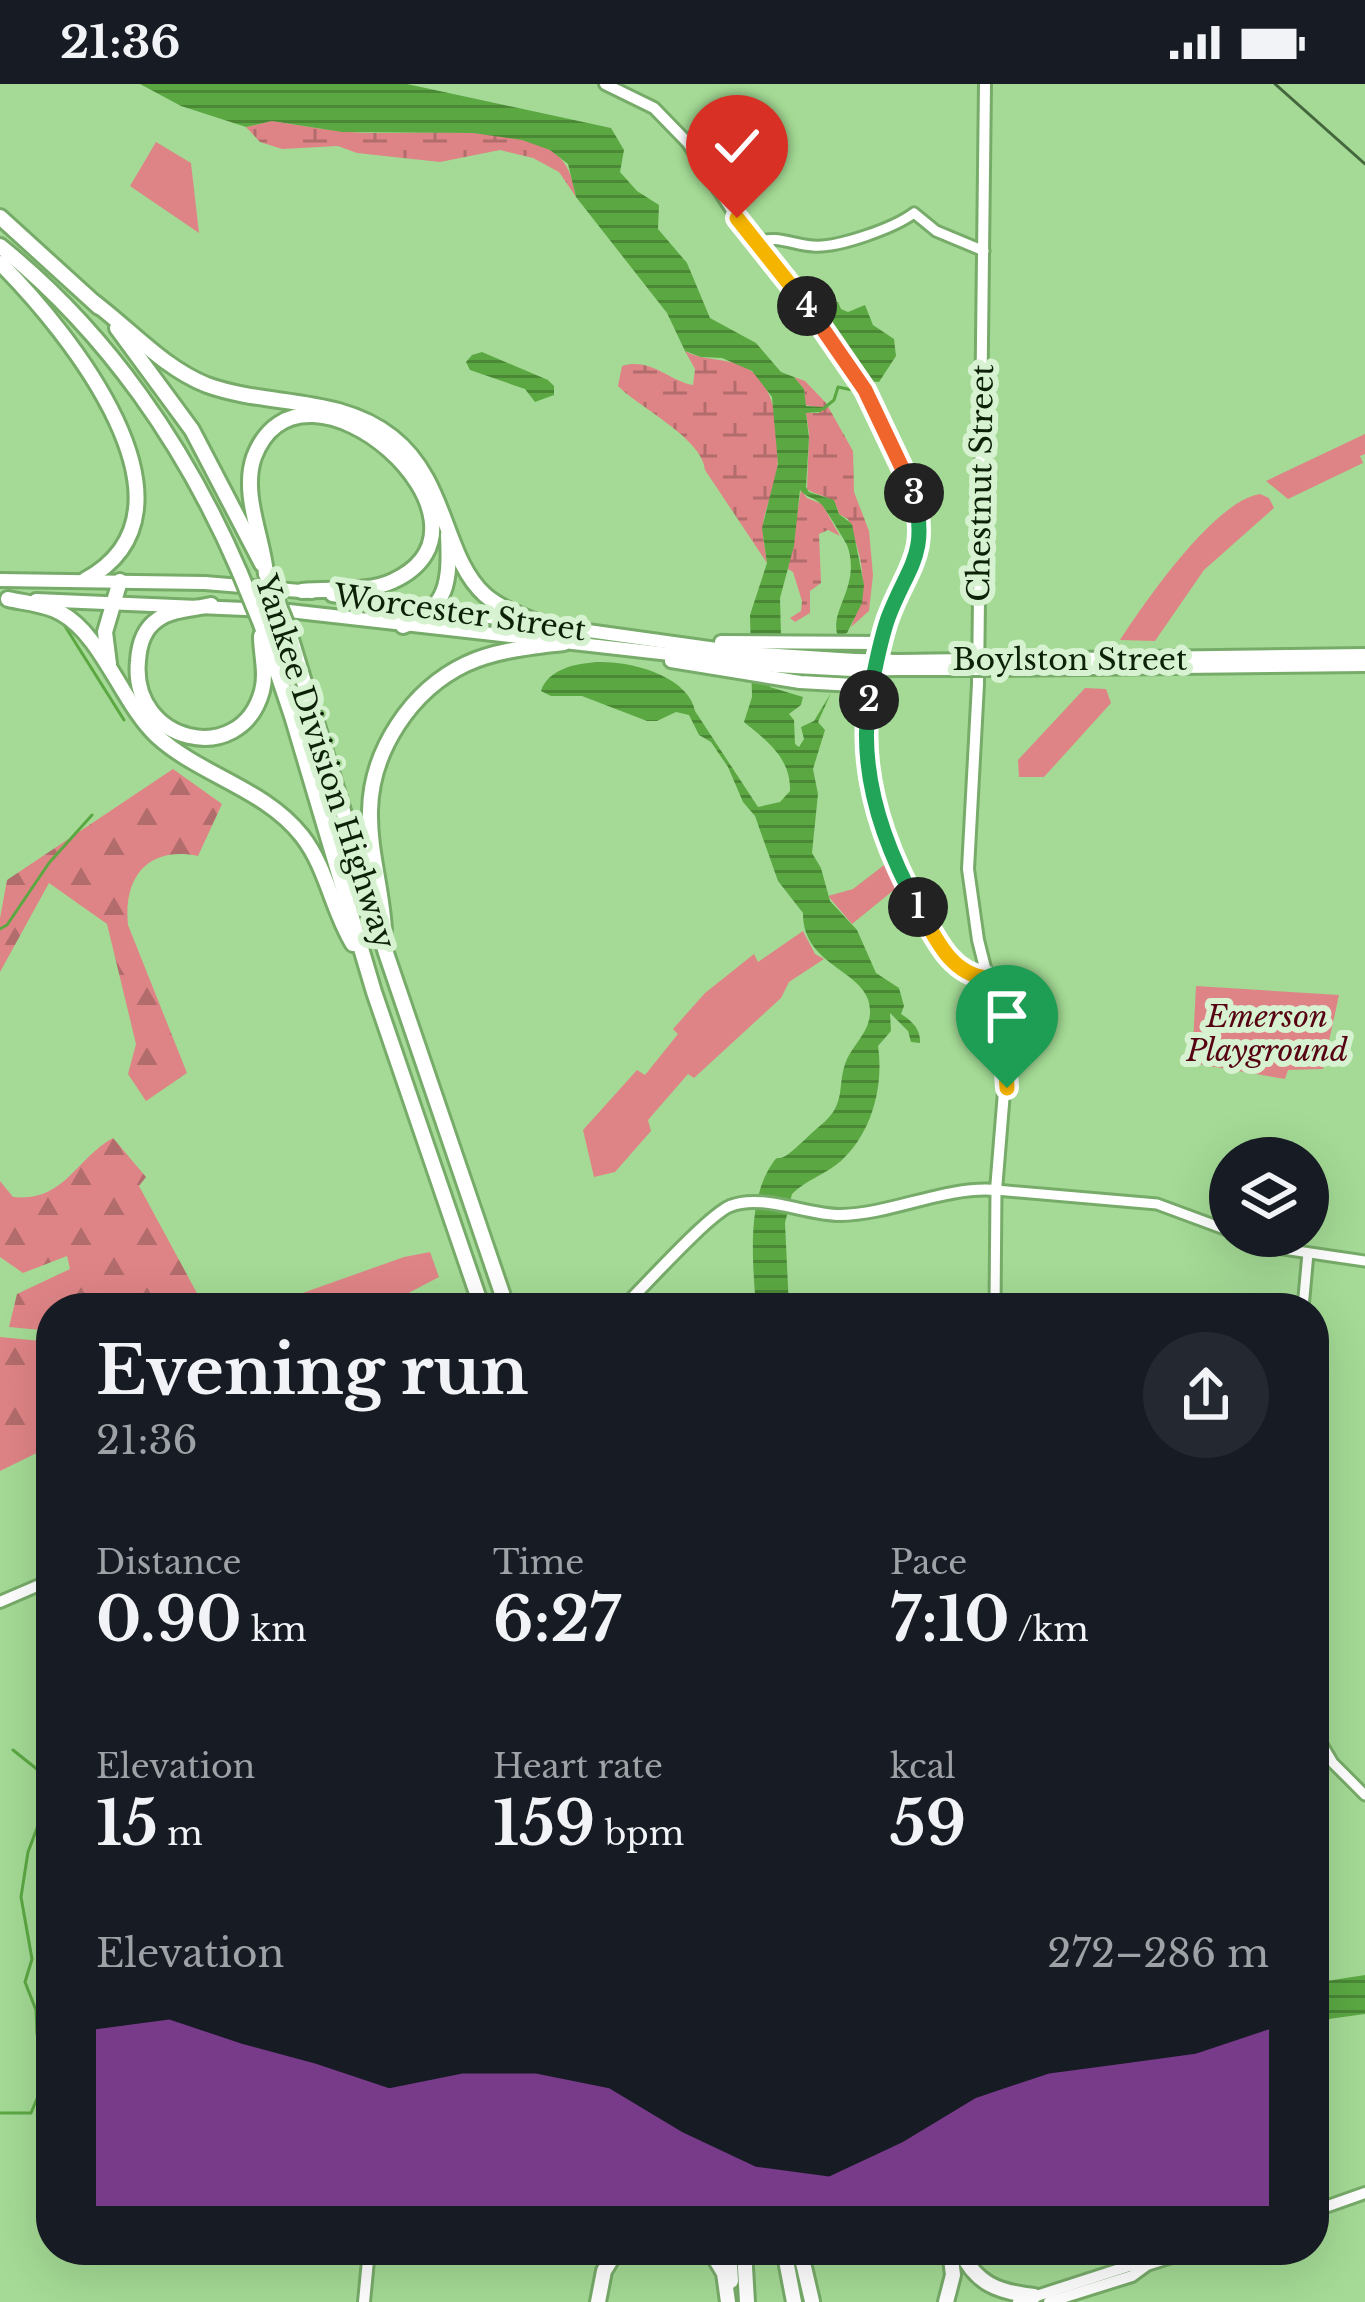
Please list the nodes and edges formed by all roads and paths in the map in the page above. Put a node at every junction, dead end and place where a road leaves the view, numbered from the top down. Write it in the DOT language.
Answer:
graph roads {
  1 [pos="605,84"];
  2 [pos="985,84"];
  3 [pos="0,217"];
  4 [pos="757,243"];
  5 [pos="0,246"];
  6 [pos="984,251"];
  7 [pos="0,263"];
  8 [pos="95,304"];
  9 [pos="447,524"];
  10 [pos="266,574"];
  11 [pos="0,580"];
  12 [pos="85,580"];
  13 [pos="119,581"];
  14 [pos="302,591"];
  15 [pos="4,599"];
  16 [pos="113,602"];
  17 [pos="211,605"];
  18 [pos="436,608"];
  19 [pos="534,621"];
  20 [pos="261,625"];
  21 [pos="404,626"];
  22 [pos="564,643"];
  23 [pos="881,643"];
  24 [pos="1365,655"];
  25 [pos="745,658"];
  26 [pos="775,661"];
  27 [pos="988,664"];
  28 [pos="1365,665"];
  29 [pos="111,669"];
  30 [pos="872,686"];
  31 [pos="386,952"];
  32 [pos="364,962"];
  33 [pos="987,978"];
  34 [pos="996,1190"];
  35 [pos="1209,1223"];
  36 [pos="1329,1256"];
  37 [pos="1308,1257"];
  38 [pos="1365,1261"];
  39 [pos="477,1293"];
  40 [pos="503,1293"];
  41 [pos="637,1293"];
  42 [pos="995,1293"];
  43 [pos="1304,1293"];
  44 [pos="36,1586"];
  45 [pos="0,1602"];
  46 [pos="1329,1756"];
  47 [pos="1365,1795"];
  48 [pos="1365,2193"];
  49 [pos="1329,2206"];
  50 [pos="368,2265"];
  51 [pos="598,2265"];
  52 [pos="608,2265"];
  53 [pos="719,2265"];
  54 [pos="729,2265"];
  55 [pos="745,2265"];
  56 [pos="787,2265"];
  57 [pos="806,2265"];
  58 [pos="952,2265"];
  59 [pos="969,2265"];
  60 [pos="1147,2265"];
  61 [pos="1041,2299"];
  62 [pos="364,2302"];
  63 [pos="594,2302"];
  64 [pos="729,2302"];
  65 [pos="746,2302"];
  66 [pos="794,2302"];
  67 [pos="812,2302"];
  68 [pos="946,2302"];
  69 [pos="1018,2302"];
  1 -- 4 [label="main road"];
  2 -- 6 [label="main road, Chestnut Street"];
  3 -- 8 [label="highway, Yankee Division Highway"];
  4 -- 6 [label="street"];
  4 -- 23 [label="main road"];
  5 -- 20 [label="highway, Yankee Division Highway, bridge"];
  6 -- 33 [label="main road, Chestnut Street"];
  7 -- 12 [label="highway"];
  8 -- 9 [label="highway"];
  8 -- 10 [label="highway, Yankee Division Highway"];
  9 -- 18 [label="highway"];
  9 -- 19 [label="highway"];
  10 -- 14 [label="highway"];
  10 -- 31 [label="highway, Yankee Division Highway, bridge"];
  11 -- 12 [label="highway, Worcester Street"];
  12 -- 13 [label="highway, Worcester Street"];
  13 -- 14 [label="highway, Worcester Street"];
  13 -- 16 [label="highway"];
  14 -- 18 [label="highway, Worcester Street"];
  15 -- 16 [label="highway, Worcester Street"];
  15 -- 29 [label="highway"];
  16 -- 17 [label="highway, Worcester Street"];
  16 -- 29 [label="highway"];
  17 -- 20 [label="highway"];
  17 -- 21 [label="highway, Worcester Street"];
  18 -- 19 [label="highway, Worcester Street"];
  18 -- 21 [label="highway"];
  19 -- 25 [label="highway, Worcester Street"];
  20 -- 32 [label="highway, Yankee Division Highway"];
  21 -- 22 [label="highway, Worcester Street"];
  22 -- 25 [label="highway, Worcester Street"];
  22 -- 31 [label="highway"];
  23 -- 26 [label="highway"];
  23 -- 30 [label="main road"];
  24 -- 27 [label="highway, Boylston Street"];
  25 -- 26 [label="highway, Worcester Street"];
  25 -- 26 [label="highway"];
  26 -- 27 [label="highway, Boylston Street, bridge"];
  26 -- 30 [label="highway"];
  27 -- 28 [label="highway, Boylston Street"];
  29 -- 32 [label="highway"];
  30 -- 33 [label="street"];
  31 -- 40 [label="highway, Yankee Division Highway"];
  32 -- 39 [label="highway, Yankee Division Highway"];
  33 -- 34 [label="main road, Chestnut Street"];
  34 -- 35 [label="street"];
  34 -- 41 [label="main road"];
  34 -- 42 [label="street, Chestnut Street"];
  36 -- 38 [label="street"];
  37 -- 43 [label="street"];
  44 -- 45 [label="main road"];
  46 -- 47 [label="street"];
  48 -- 49 [label="main road"];
  50 -- 62 [label="main road"];
  51 -- 63 [label="highway"];
  52 -- 63 [label="highway"];
  53 -- 64 [label="highway"];
  54 -- 64 [label="highway"];
  55 -- 65 [label="highway"];
  56 -- 66 [label="highway"];
  57 -- 67 [label="highway"];
  58 -- 68 [label="highway"];
  59 -- 61 [label="highway"];
  60 -- 61 [label="main road"];
  61 -- 69 [label="main road"];
}
